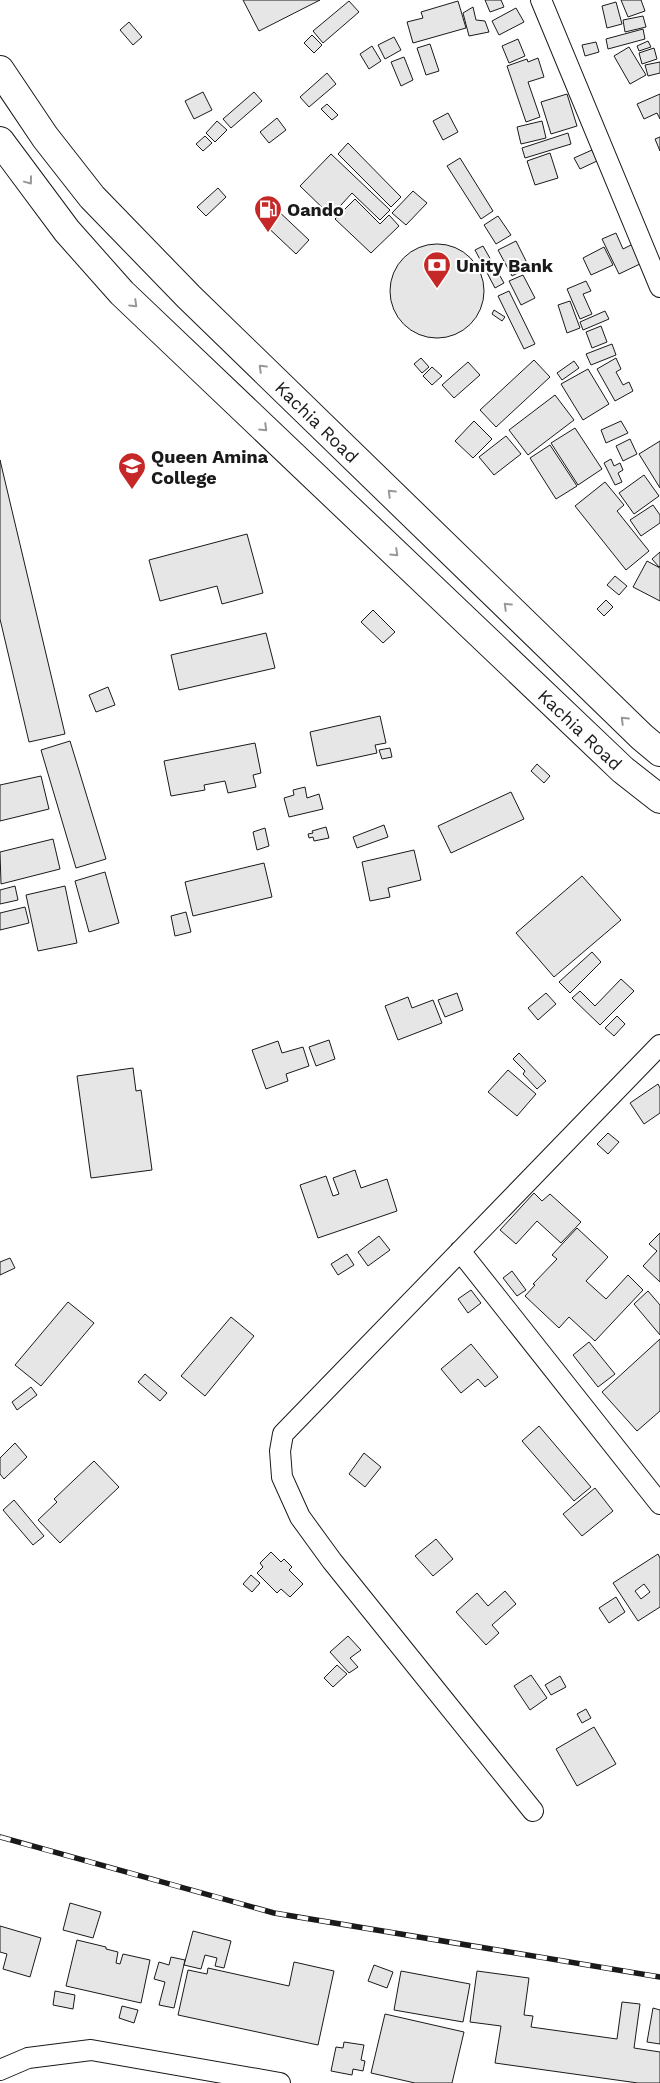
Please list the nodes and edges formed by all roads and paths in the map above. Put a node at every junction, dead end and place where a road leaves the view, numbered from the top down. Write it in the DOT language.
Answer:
graph roads {
  1 [pos="541,0"];
  2 [pos="0,70"];
  3 [pos="0,141"];
  4 [pos="660,287"];
  5 [pos="660,752"];
  6 [pos="660,799"];
  7 [pos="660,1045"];
  8 [pos="460,1251"];
  9 [pos="660,1504"];
  10 [pos="533,1811"];
  11 [pos="0,2070"];
  12 [pos="280,2083"];
  1 -- 4 [label="street"];
  5 -- 2 [label="main road, Kachia Road, one-way"];
  3 -- 6 [label="main road, Kachia Road, one-way"];
  7 -- 8 [label="street"];
  8 -- 9 [label="street"];
  8 -- 10 [label="street"];
  11 -- 12 [label="street"];
}
